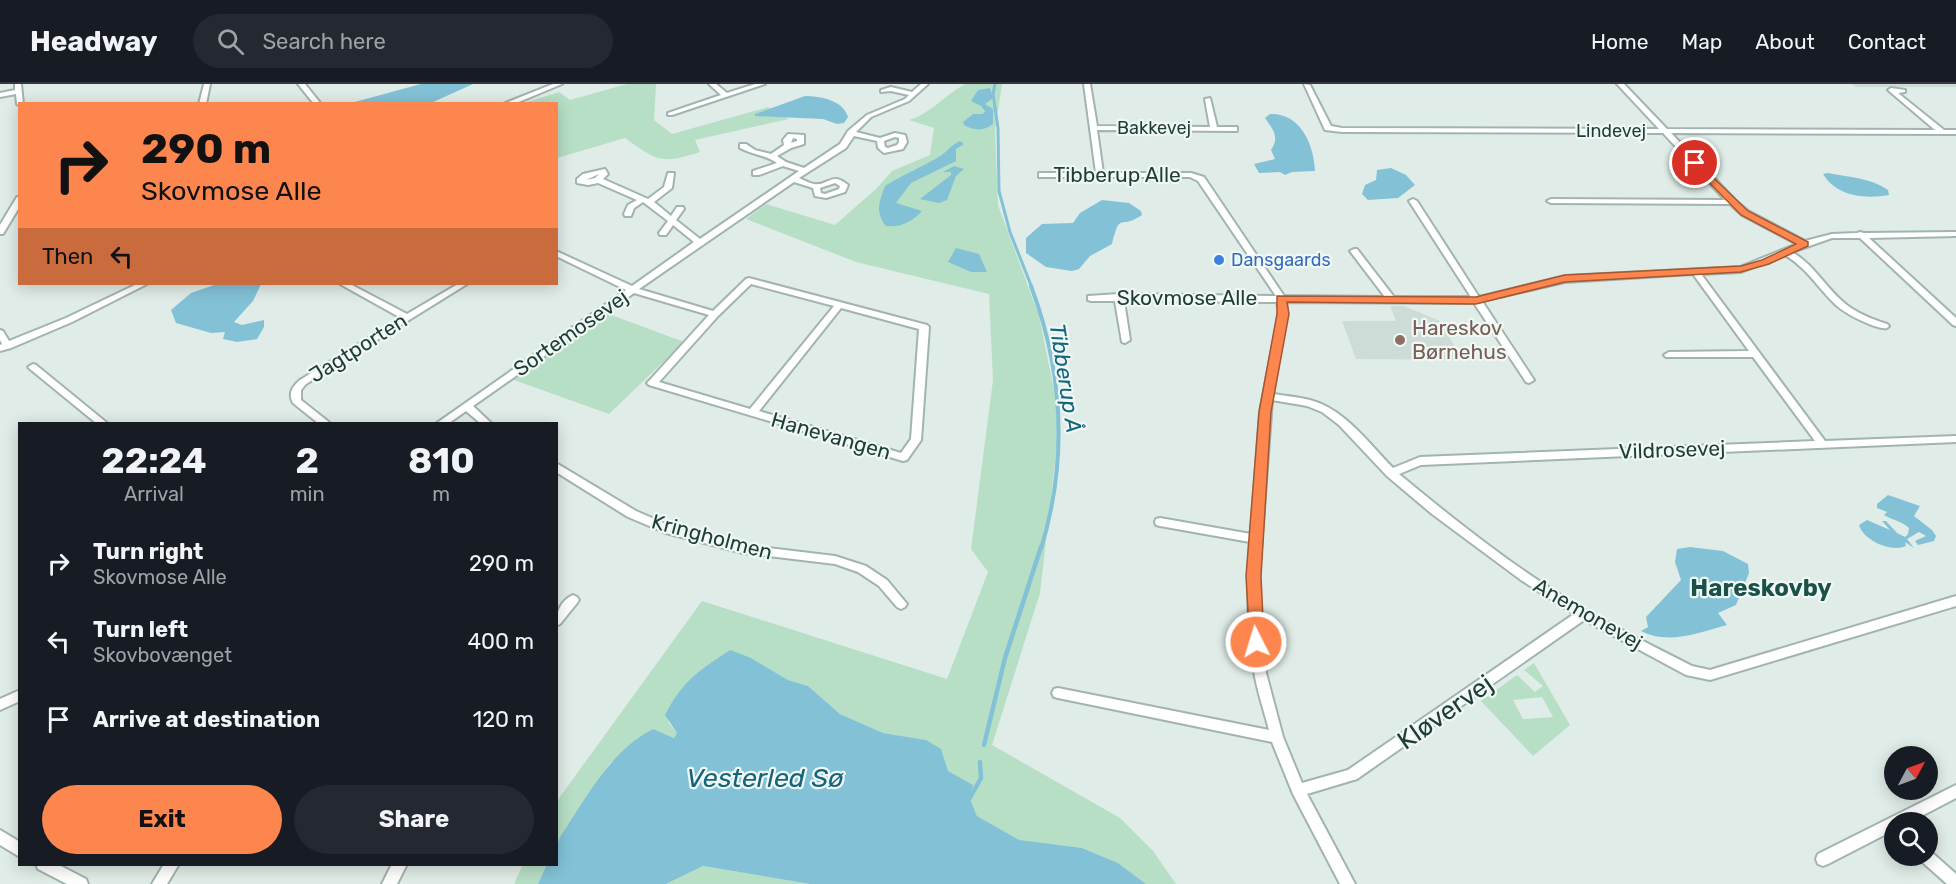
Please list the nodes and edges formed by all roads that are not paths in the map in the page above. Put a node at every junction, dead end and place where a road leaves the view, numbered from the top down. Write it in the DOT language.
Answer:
graph roads {
  1 [pos="207,84"];
  2 [pos="301,84"];
  3 [pos="559,84"];
  4 [pos="712,84"];
  5 [pos="762,84"];
  6 [pos="925,84"];
  7 [pos="1087,84"];
  8 [pos="1620,84"];
  9 [pos="1308,86"];
  10 [pos="18,88"];
  11 [pos="1903,90"];
  12 [pos="883,91"];
  13 [pos="914,94"];
  14 [pos="0,95"];
  15 [pos="726,96"];
  16 [pos="1208,99"];
  17 [pos="202,102"];
  18 [pos="316,102"];
  19 [pos="511,102"];
  20 [pos="670,114"];
  21 [pos="1093,128"];
  22 [pos="1214,129"];
  23 [pos="1234,129"];
  24 [pos="1664,131"];
  25 [pos="1942,132"];
  26 [pos="1956,132"];
  27 [pos="851,133"];
  28 [pos="880,140"];
  29 [pos="743,146"];
  30 [pos="788,146"];
  31 [pos="772,156"];
  32 [pos="783,164"];
  33 [pos="806,171"];
  34 [pos="756,173"];
  35 [pos="1042,175"];
  36 [pos="1100,175"];
  37 [pos="671,176"];
  38 [pos="598,180"];
  39 [pos="795,180"];
  40 [pos="816,187"];
  41 [pos="646,200"];
  42 [pos="1413,201"];
  43 [pos="1551,201"];
  44 [pos="18,202"];
  45 [pos="1732,202"];
  46 [pos="680,209"];
  47 [pos="628,214"];
  48 [pos="672,221"];
  49 [pos="0,232"];
  50 [pos="663,233"];
  51 [pos="1860,234"];
  52 [pos="1956,234"];
  53 [pos="700,243"];
  54 [pos="1804,244"];
  55 [pos="1354,251"];
  56 [pos="558,253"];
  57 [pos="1788,253"];
  58 [pos="1696,273"];
  59 [pos="141,285"];
  60 [pos="346,285"];
  61 [pos="461,285"];
  62 [pos="633,290"];
  63 [pos="1119,297"];
  64 [pos="1091,298"];
  65 [pos="1281,298"];
  66 [pos="1392,299"];
  67 [pos="1476,300"];
  68 [pos="839,305"];
  69 [pos="715,314"];
  70 [pos="407,318"];
  71 [pos="1956,323"];
  72 [pos="1884,326"];
  73 [pos="0,333"];
  74 [pos="1125,340"];
  75 [pos="4,347"];
  76 [pos="1755,354"];
  77 [pos="1669,355"];
  78 [pos="33,367"];
  79 [pos="1529,380"];
  80 [pos="1267,396"];
  81 [pos="468,406"];
  82 [pos="752,413"];
  83 [pos="101,422"];
  84 [pos="324,422"];
  85 [pos="444,422"];
  86 [pos="485,422"];
  87 [pos="1956,439"];
  88 [pos="1822,444"];
  89 [pos="558,468"];
  90 [pos="1391,472"];
  91 [pos="1160,522"];
  92 [pos="1256,540"];
  93 [pos="573,600"];
  94 [pos="1956,601"];
  95 [pos="901,604"];
  96 [pos="1583,614"];
  97 [pos="558,619"];
  98 [pos="1058,693"];
  99 [pos="18,696"];
  100 [pos="0,705"];
  101 [pos="1277,737"];
  102 [pos="1298,790"];
  103 [pos="1956,791"];
  104 [pos="1917,812"];
  105 [pos="1884,829"];
  106 [pos="0,837"];
  107 [pos="18,850"];
  108 [pos="1823,859"];
  109 [pos="48,866"];
  110 [pos="171,866"];
  111 [pos="399,866"];
  112 [pos="1937,866"];
  113 [pos="1956,883"];
  114 [pos="81,884"];
  115 [pos="159,884"];
  116 [pos="389,884"];
  117 [pos="1348,884"];
  1 -- 17 [label="street"];
  2 -- 18 [label="street"];
  3 -- 19 [label="street"];
  4 -- 15 [label="street"];
  5 -- 15 [label="street"];
  6 -- 13 [label="street, Sortemosevej"];
  7 -- 21 [label="street"];
  8 -- 24 [label="street"];
  9 -- 24 [label="street, Lindevej"];
  10 -- 14 [label="street"];
  11 -- 25 [label="street"];
  12 -- 13 [label="street"];
  13 -- 27 [label="street, Sortemosevej"];
  15 -- 20 [label="street"];
  16 -- 22 [label="street, Bakkevej"];
  21 -- 22 [label="street, Bakkevej"];
  21 -- 36 [label="street"];
  22 -- 23 [label="street, Bakkevej"];
  24 -- 25 [label="street, Lindevej"];
  24 -- 45 [label="street"];
  25 -- 26 [label="street, Lindevej"];
  27 -- 28 [label="street"];
  27 -- 33 [label="street, Sortemosevej"];
  29 -- 31 [label="street"];
  30 -- 31 [label="street"];
  31 -- 32 [label="street"];
  32 -- 33 [label="street"];
  32 -- 34 [label="street"];
  33 -- 39 [label="street, Sortemosevej"];
  35 -- 36 [label="street, Tibberup Alle"];
  36 -- 65 [label="street, Tibberup Alle"];
  37 -- 41 [label="street"];
  38 -- 41 [label="street"];
  39 -- 40 [label="street"];
  39 -- 53 [label="street, Sortemosevej"];
  41 -- 47 [label="street"];
  41 -- 48 [label="street"];
  42 -- 67 [label="street"];
  43 -- 45 [label="street"];
  44 -- 49 [label="street"];
  45 -- 54 [label="street"];
  46 -- 48 [label="street"];
  48 -- 50 [label="street"];
  48 -- 53 [label="street"];
  51 -- 52 [label="street, Skovmose Alle"];
  51 -- 54 [label="street, Skovmose Alle"];
  51 -- 71 [label="street"];
  53 -- 62 [label="street, Sortemosevej"];
  54 -- 57 [label="street, Skovmose Alle"];
  55 -- 66 [label="street"];
  56 -- 62 [label="street"];
  57 -- 58 [label="street, Skovmose Alle"];
  57 -- 72 [label="street"];
  58 -- 67 [label="street, Skovmose Alle"];
  58 -- 76 [label="street"];
  59 -- 75 [label="street"];
  60 -- 70 [label="street"];
  61 -- 70 [label="street, Jagtporten"];
  62 -- 69 [label="street"];
  62 -- 81 [label="street, Sortemosevej"];
  63 -- 64 [label="street, Skovmose Alle"];
  63 -- 65 [label="street, Skovmose Alle"];
  63 -- 74 [label="street"];
  65 -- 66 [label="street, Skovmose Alle"];
  65 -- 80 [label="street"];
  66 -- 67 [label="street, Skovmose Alle"];
  67 -- 79 [label="street"];
  68 -- 69 [label="street, Hanevangen"];
  68 -- 82 [label="street, Hanevangen"];
  68 -- 82 [label="street, Hanevangen"];
  69 -- 82 [label="street, Hanevangen"];
  70 -- 84 [label="street, Jagtporten"];
  73 -- 75 [label="street"];
  76 -- 77 [label="street"];
  76 -- 88 [label="street"];
  78 -- 83 [label="street"];
  80 -- 90 [label="street, Anemonevej"];
  80 -- 92 [label="street"];
  81 -- 85 [label="street, Sortemosevej"];
  81 -- 86 [label="street"];
  87 -- 88 [label="street, Vildrosevej"];
  88 -- 90 [label="street, Vildrosevej"];
  89 -- 95 [label="street, Kringholmen"];
  90 -- 96 [label="street, Anemonevej"];
  91 -- 92 [label="street"];
  92 -- 101 [label="street"];
  93 -- 97 [label="street"];
  94 -- 96 [label="street, Anemonevej"];
  96 -- 102 [label="street, Kløvervej"];
  98 -- 101 [label="street"];
  99 -- 100 [label="street"];
  101 -- 102 [label="street"];
  102 -- 117 [label="street"];
  103 -- 104 [label="street"];
  105 -- 108 [label="street"];
  106 -- 107 [label="street"];
  109 -- 114 [label="street"];
  110 -- 115 [label="street"];
  111 -- 116 [label="street"];
  112 -- 113 [label="street"];
}
